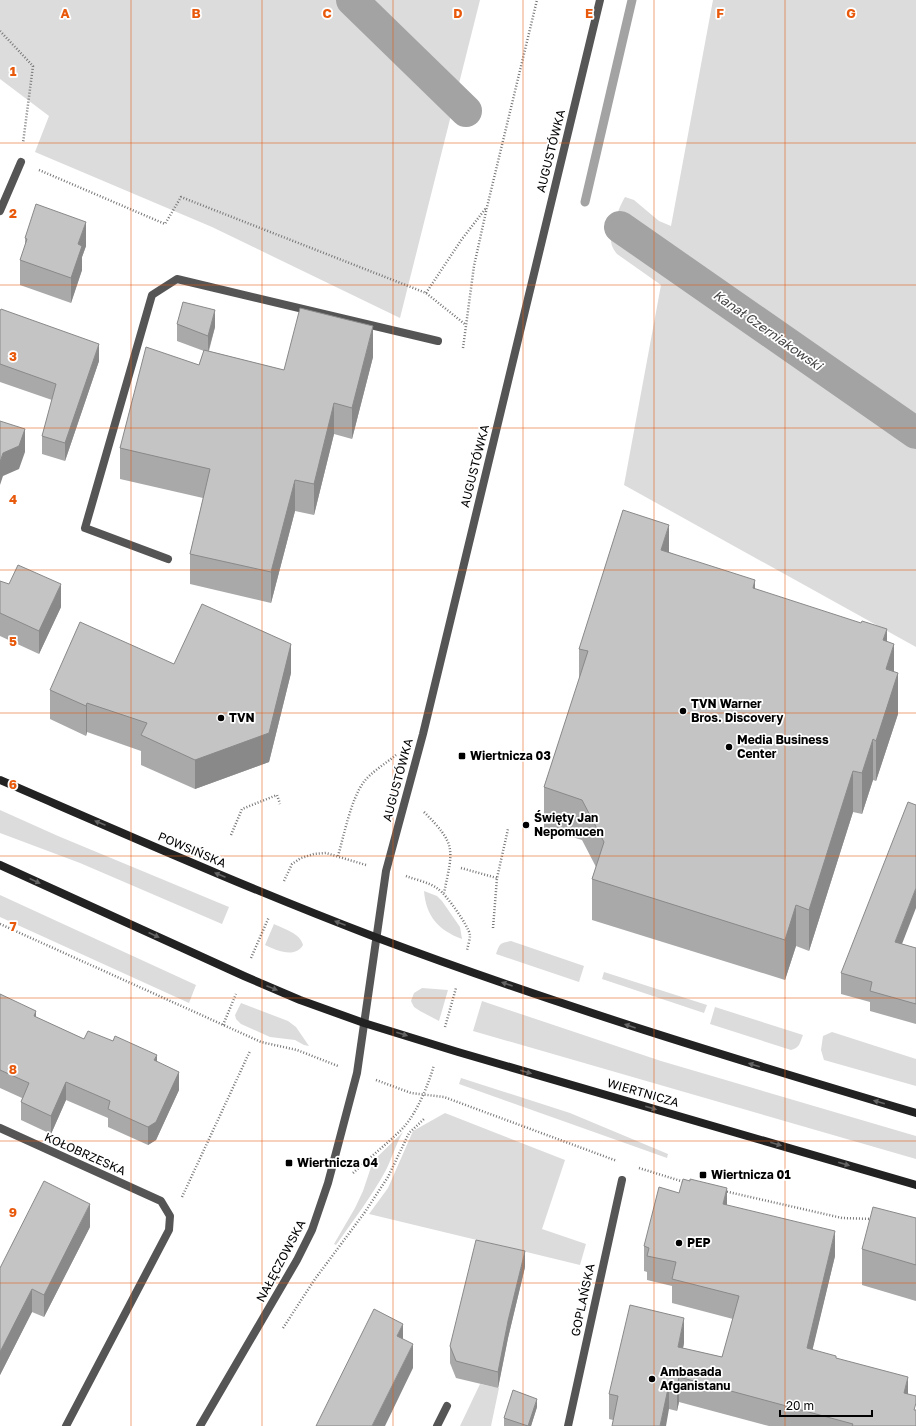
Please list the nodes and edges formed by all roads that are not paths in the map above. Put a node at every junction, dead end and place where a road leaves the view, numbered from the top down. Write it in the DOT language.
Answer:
graph roads {
  1 [pos="600,0"];
  2 [pos="21,162"];
  3 [pos="0,211"];
  4 [pos="438,341"];
  5 [pos="168,559"];
  6 [pos="0,780"];
  7 [pos="0,865"];
  8 [pos="377,937"];
  9 [pos="364,1023"];
  10 [pos="916,1112"];
  11 [pos="0,1128"];
  12 [pos="622,1180"];
  13 [pos="916,1185"];
  14 [pos="447,1406"];
  15 [pos="66,1426"];
  16 [pos="200,1426"];
  17 [pos="437,1426"];
  18 [pos="568,1426"];
  1 -- 8 [label="street, AUGUSTÓWKA"];
  2 -- 3 [label="street"];
  4 -- 5 [label="street"];
  8 -- 6 [label="main road, POWSIŃSKA, one-way"];
  7 -- 9 [label="main road, one-way"];
  8 -- 9 [label="street, AUGUSTÓWKA"];
  10 -- 8 [label="main road, one-way"];
  9 -- 13 [label="main road, WIERTNICZA, one-way"];
  9 -- 16 [label="street, NAŁĘCZOWSKA"];
  11 -- 15 [label="street, KOŁOBRZESKA"];
  12 -- 18 [label="street, GOPLAŃSKA"];
  14 -- 17 [label="street"];
}
